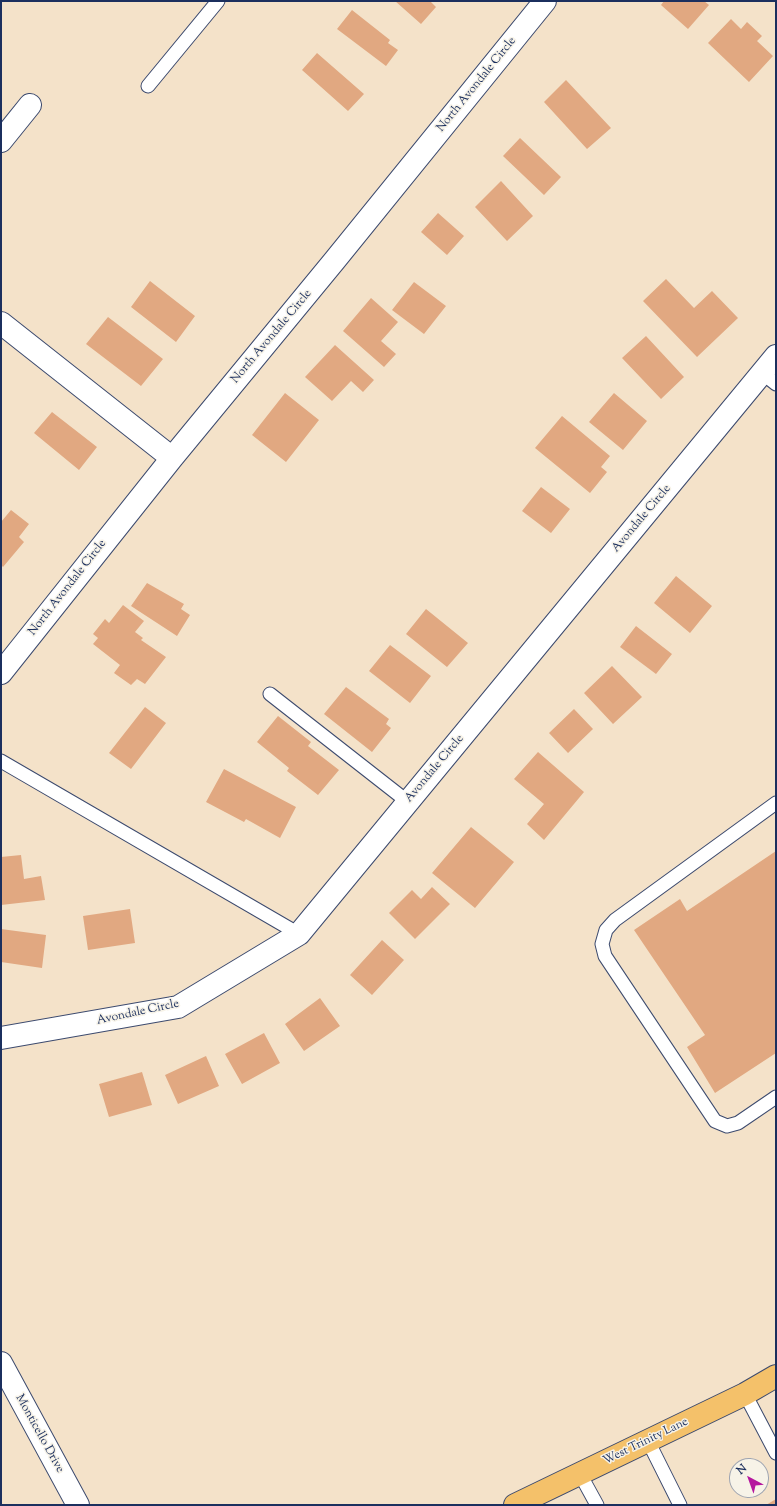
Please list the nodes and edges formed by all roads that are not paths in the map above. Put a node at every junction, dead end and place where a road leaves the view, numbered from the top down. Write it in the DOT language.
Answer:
graph roads {
  1 [pos="218,1"];
  2 [pos="545,1"];
  3 [pos="148,86"];
  4 [pos="30,105"];
  5 [pos="1,142"];
  6 [pos="1,323"];
  7 [pos="776,356"];
  8 [pos="769,378"];
  9 [pos="172,458"];
  10 [pos="1,673"];
  11 [pos="270,694"];
  12 [pos="1,761"];
  13 [pos="408,802"];
  14 [pos="776,803"];
  15 [pos="299,934"];
  16 [pos="1,1038"];
  17 [pos="776,1097"];
  18 [pos="1,1363"];
  19 [pos="776,1376"];
  20 [pos="745,1394"];
  21 [pos="648,1441"];
  22 [pos="776,1453"];
  23 [pos="580,1474"];
  24 [pos="78,1505"];
  25 [pos="515,1505"];
  26 [pos="597,1505"];
  27 [pos="680,1505"];
  1 -- 3 [label="lane"];
  2 -- 9 [label="street, North Avondale Circle"];
  4 -- 5 [label="street"];
  6 -- 9 [label="street"];
  7 -- 8 [label="street, Avondale Circle"];
  8 -- 13 [label="street, Avondale Circle"];
  9 -- 10 [label="street, North Avondale Circle"];
  11 -- 13 [label="lane"];
  12 -- 15 [label="lane"];
  13 -- 15 [label="street, Avondale Circle"];
  14 -- 17 [label="lane"];
  15 -- 16 [label="street, Avondale Circle"];
  18 -- 24 [label="street, Monticello Drive"];
  19 -- 20 [label="main road, West Trinity Lane"];
  20 -- 21 [label="main road, West Trinity Lane"];
  20 -- 22 [label="lane"];
  21 -- 23 [label="main road, West Trinity Lane"];
  21 -- 27 [label="lane"];
  23 -- 25 [label="main road, West Trinity Lane"];
  23 -- 26 [label="lane"];
}
